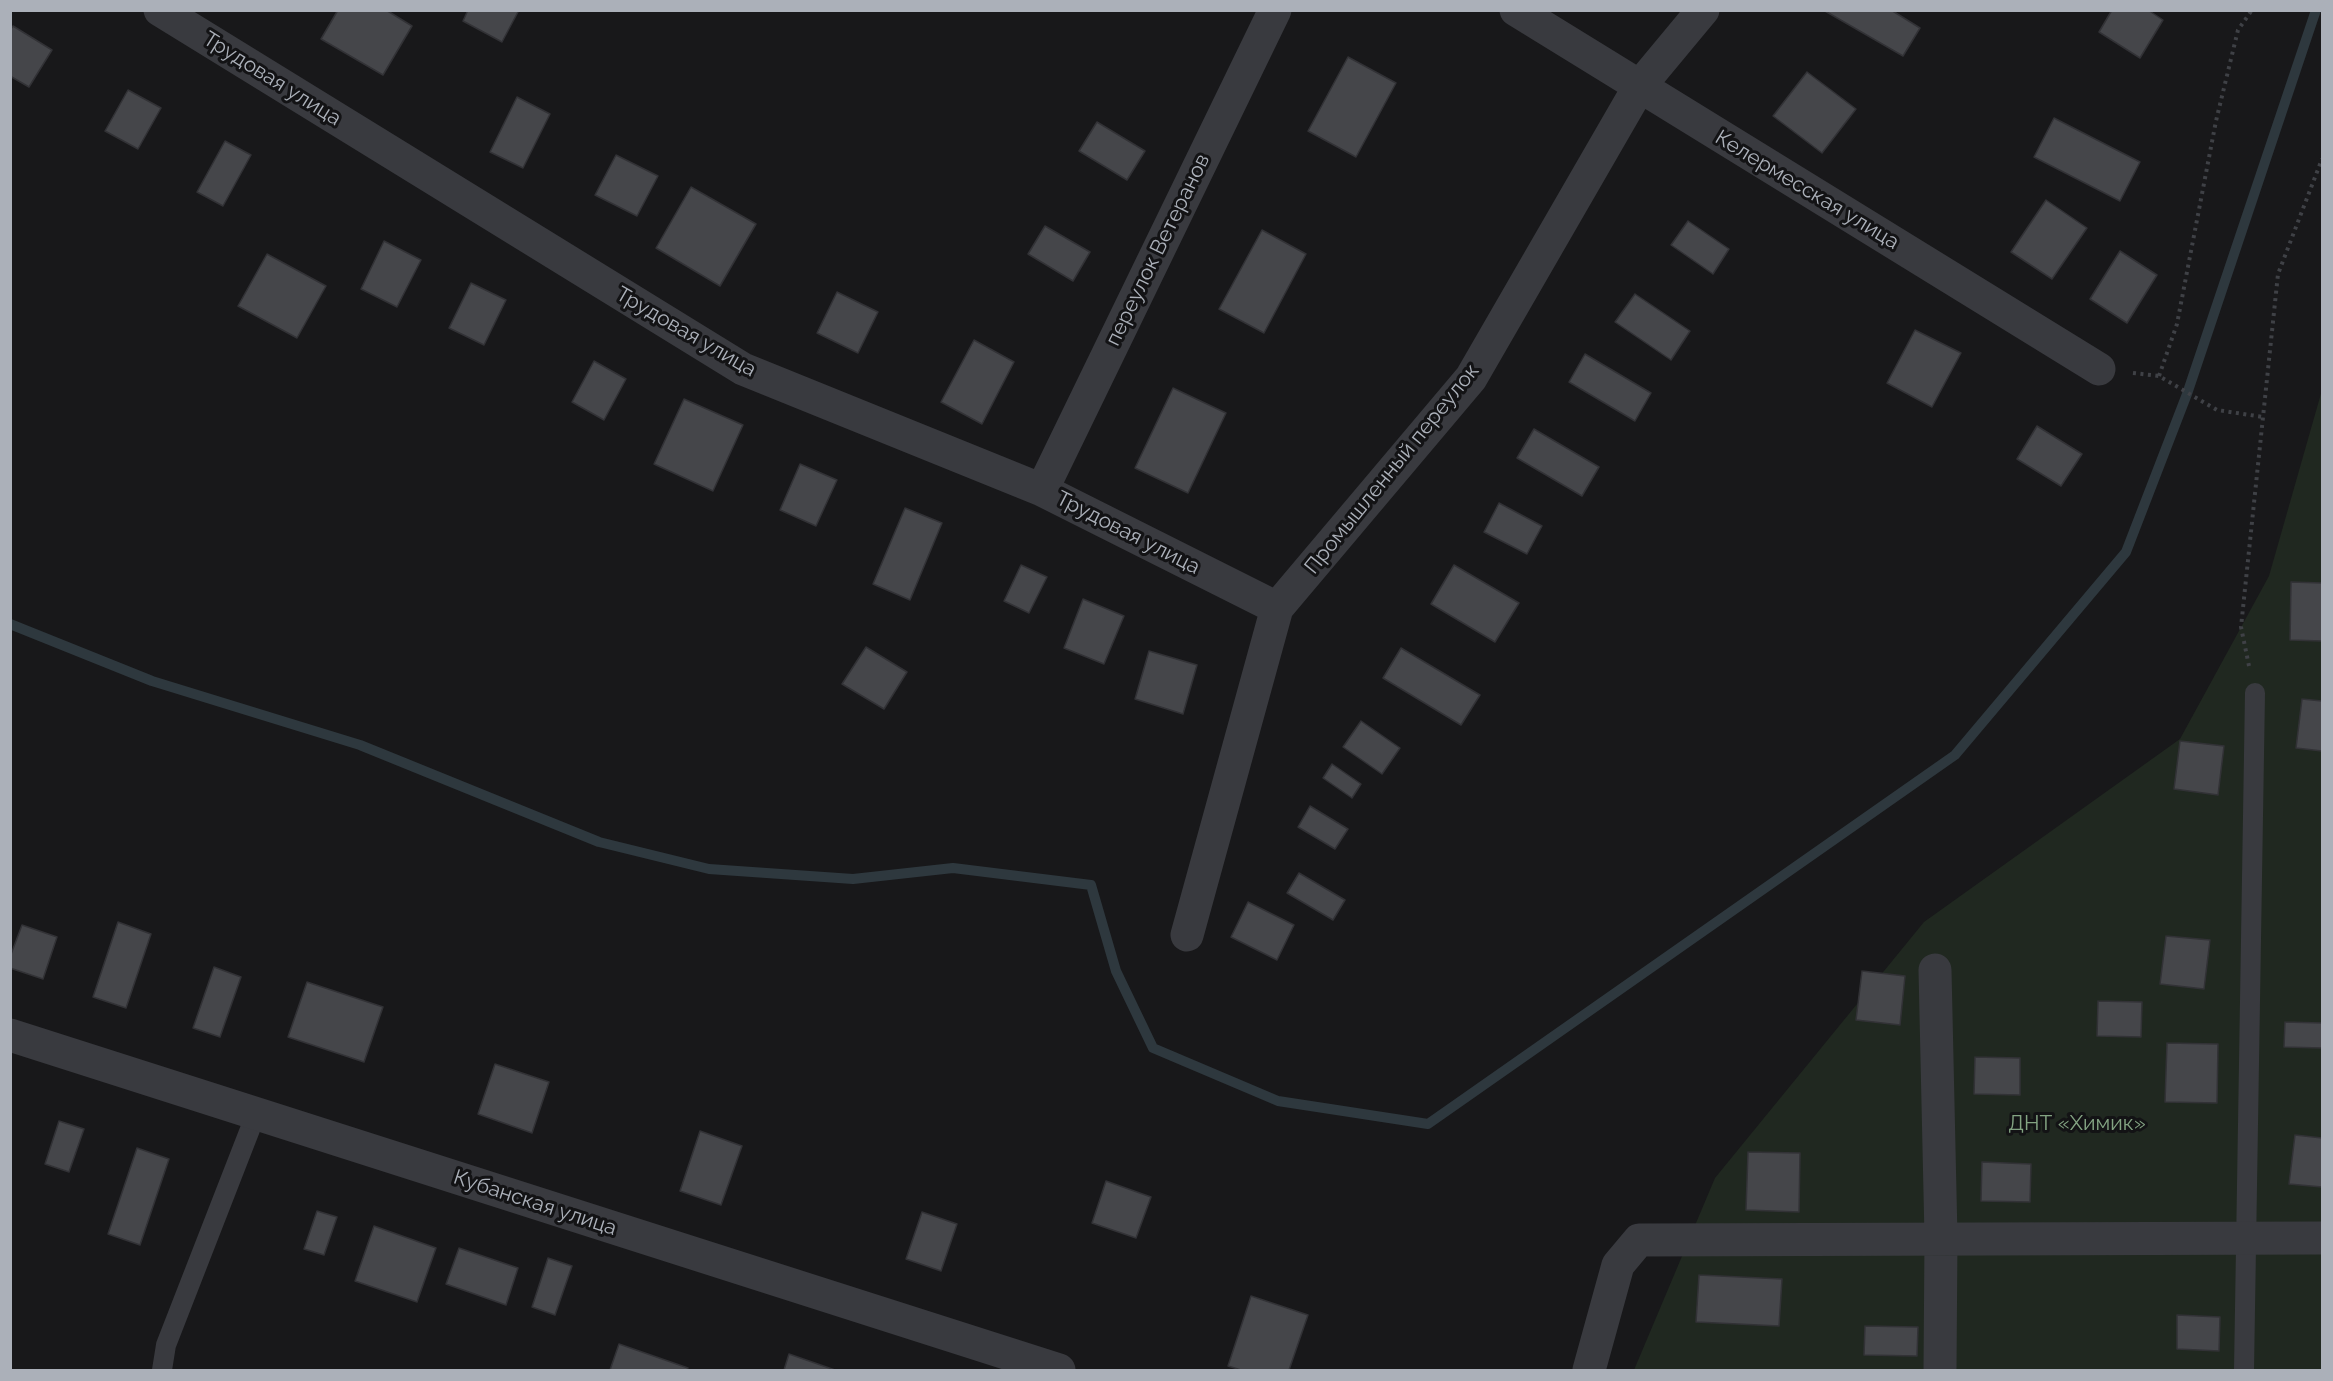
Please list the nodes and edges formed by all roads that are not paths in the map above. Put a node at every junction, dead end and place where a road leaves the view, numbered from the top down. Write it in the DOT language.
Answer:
graph roads {
  1 [pos="160,10"];
  2 [pos="1275,10"];
  3 [pos="1516,10"];
  4 [pos="1703,10"];
  5 [pos="1639,87"];
  6 [pos="2099,369"];
  7 [pos="1042,490"];
  8 [pos="1277,608"];
  9 [pos="2255,693"];
  10 [pos="1187,935"];
  11 [pos="1935,970"];
  12 [pos="10,1035"];
  13 [pos="256,1114"];
  14 [pos="2245,1237"];
  15 [pos="1941,1238"];
  16 [pos="2322,1238"];
  17 [pos="162,1371"];
  18 [pos="1059,1371"];
  19 [pos="1589,1371"];
  20 [pos="1940,1371"];
  21 [pos="2244,1371"];
  1 -- 7 [label="street, Трудовая улица"];
  2 -- 7 [label="street, переулок Ветеранов"];
  3 -- 5 [label="street, Келермесская улица"];
  4 -- 5 [label="street, Промышленный переулок"];
  5 -- 6 [label="street, Келермесская улица"];
  5 -- 8 [label="street, Промышленный переулок"];
  7 -- 8 [label="street, Трудовая улица"];
  8 -- 10 [label="street, Промышленный переулок"];
  9 -- 14 [label="lane"];
  11 -- 15 [label="street"];
  12 -- 13 [label="street, Кубанская улица"];
  13 -- 17 [label="lane"];
  13 -- 18 [label="street, Кубанская улица"];
  14 -- 15 [label="street"];
  14 -- 16 [label="street"];
  14 -- 21 [label="lane"];
  15 -- 19 [label="street"];
  15 -- 20 [label="street"];
}
